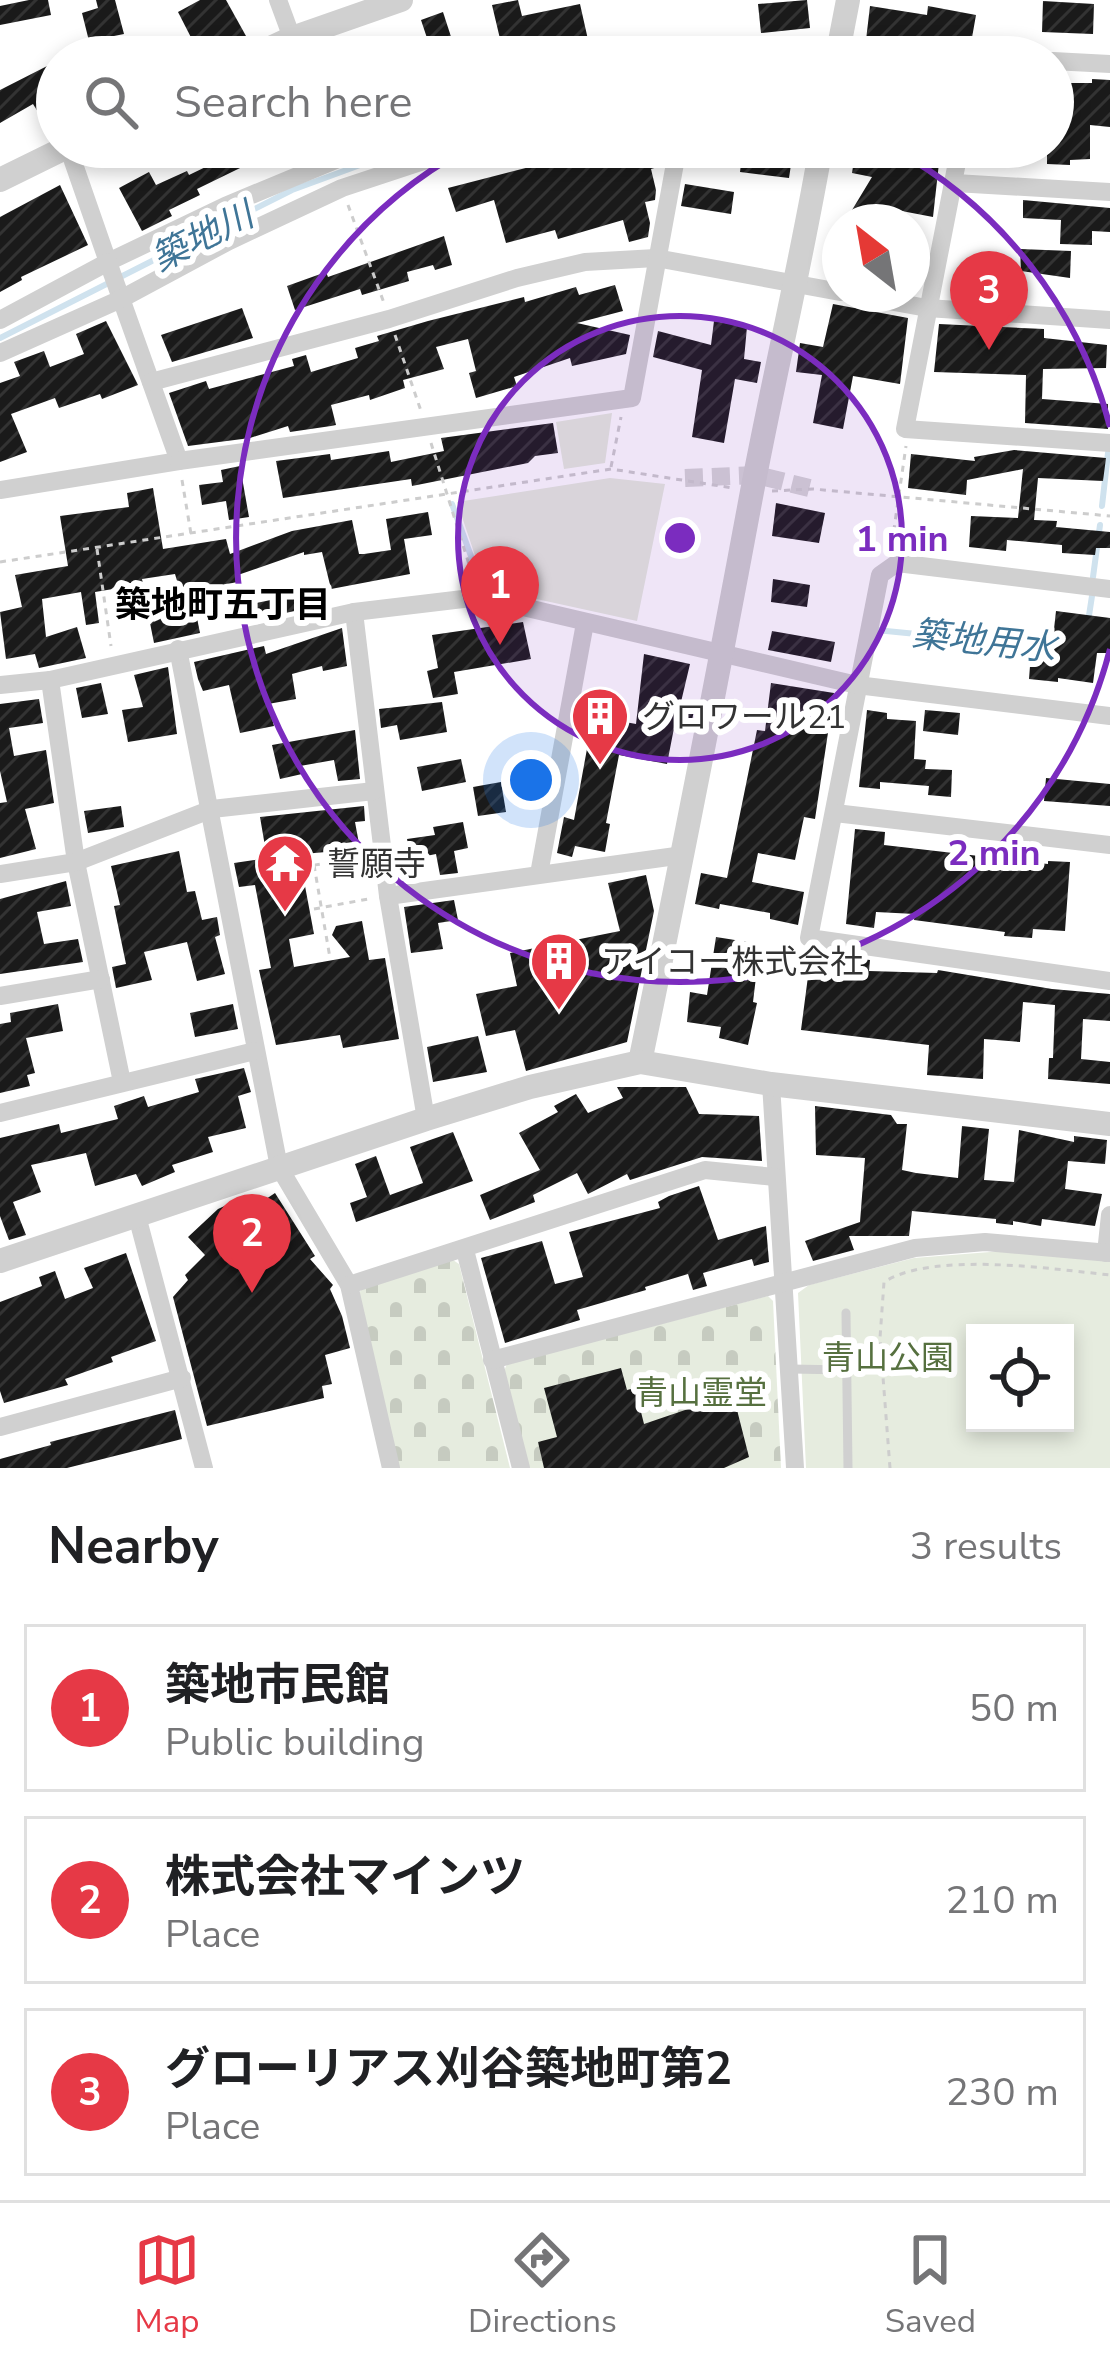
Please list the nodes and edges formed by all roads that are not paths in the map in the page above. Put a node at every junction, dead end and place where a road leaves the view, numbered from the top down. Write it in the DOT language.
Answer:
graph roads {
  1 [pos="278,0"];
  2 [pos="401,0"];
  3 [pos="848,0"];
  4 [pos="291,36"];
  5 [pos="298,36"];
  6 [pos="841,36"];
  7 [pos="1074,63"];
  8 [pos="1110,64"];
  9 [pos="36,163"];
  10 [pos="75,168"];
  11 [pos="316,168"];
  12 [pos="402,168"];
  13 [pos="674,168"];
  14 [pos="817,168"];
  15 [pos="957,168"];
  16 [pos="0,180"];
  17 [pos="955,183"];
  18 [pos="1110,192"];
  19 [pos="656,258"];
  20 [pos="108,265"];
  21 [pos="798,284"];
  22 [pos="822,289"];
  23 [pos="120,295"];
  24 [pos="930,295"];
  25 [pos="930,308"];
  26 [pos="926,312"];
  27 [pos="0,320"];
  28 [pos="1110,320"];
  29 [pos="0,353"];
  30 [pos="151,382"];
  31 [pos="1110,443"];
  32 [pos="179,461"];
  33 [pos="0,490"];
  34 [pos="1110,589"];
  35 [pos="354,612"];
  36 [pos="585,623"];
  37 [pos="178,650"];
  38 [pos="724,657"];
  39 [pos="50,680"];
  40 [pos="0,685"];
  41 [pos="857,685"];
  42 [pos="1110,716"];
  43 [pos="374,791"];
  44 [pos="212,808"];
  45 [pos="835,813"];
  46 [pos="1110,845"];
  47 [pos="683,855"];
  48 [pos="76,862"];
  49 [pos="0,874"];
  50 [pos="539,874"];
  51 [pos="388,896"];
  52 [pos="100,980"];
  53 [pos="1110,981"];
  54 [pos="0,996"];
  55 [pos="255,1051"];
  56 [pos="640,1062"];
  57 [pos="122,1082"];
  58 [pos="771,1084"];
  59 [pos="0,1113"];
  60 [pos="426,1119"];
  61 [pos="1110,1124"];
  62 [pos="279,1167"];
  63 [pos="775,1177"];
  64 [pos="1110,1215"];
  65 [pos="137,1216"];
  66 [pos="465,1250"];
  67 [pos="1108,1253"];
  68 [pos="0,1261"];
  69 [pos="349,1285"];
  70 [pos="782,1286"];
  71 [pos="846,1313"];
  72 [pos="492,1360"];
  73 [pos="790,1369"];
  74 [pos="846,1370"];
  75 [pos="182,1378"];
  76 [pos="0,1427"];
  77 [pos="204,1468"];
  78 [pos="391,1468"];
  79 [pos="521,1468"];
  80 [pos="795,1468"];
  81 [pos="848,1468"];
  1 -- 4 [label="street"];
  2 -- 5 [label="street"];
  3 -- 6 [label="street"];
  7 -- 8 [label="street"];
  9 -- 16 [label="street"];
  10 -- 20 [label="street"];
  11 -- 20 [label="street"];
  12 -- 23 [label="street"];
  13 -- 19 [label="street"];
  14 -- 21 [label="street"];
  15 -- 17 [label="street"];
  17 -- 18 [label="street"];
  17 -- 24 [label="street"];
  19 -- 21 [label="street"];
  19 -- 30 [label="street"];
  19 -- 32 [label="street"];
  20 -- 23 [label="street"];
  20 -- 27 [label="street"];
  21 -- 22 [label="street"];
  21 -- 38 [label="street"];
  23 -- 29 [label="street"];
  23 -- 30 [label="street"];
  25 -- 28 [label="street"];
  26 -- 31 [label="street"];
  30 -- 32 [label="street"];
  32 -- 33 [label="street"];
  34 -- 41 [label="street"];
  35 -- 36 [label="street"];
  35 -- 37 [label="street"];
  35 -- 43 [label="street"];
  36 -- 38 [label="street"];
  36 -- 50 [label="street"];
  37 -- 39 [label="street"];
  37 -- 44 [label="street"];
  38 -- 41 [label="street"];
  38 -- 47 [label="street"];
  39 -- 40 [label="street"];
  39 -- 48 [label="street"];
  41 -- 42 [label="street"];
  41 -- 45 [label="street"];
  43 -- 44 [label="street"];
  43 -- 51 [label="street"];
  44 -- 48 [label="street"];
  44 -- 55 [label="street"];
  45 -- 46 [label="street"];
  45 -- 53 [label="street"];
  47 -- 50 [label="street"];
  47 -- 56 [label="street"];
  48 -- 49 [label="street"];
  48 -- 52 [label="street"];
  50 -- 51 [label="street"];
  51 -- 60 [label="street"];
  52 -- 54 [label="street"];
  52 -- 57 [label="street"];
  55 -- 57 [label="street"];
  55 -- 62 [label="street"];
  56 -- 58 [label="street"];
  56 -- 60 [label="street"];
  57 -- 59 [label="street"];
  58 -- 61 [label="street"];
  58 -- 63 [label="street"];
  60 -- 62 [label="street"];
  62 -- 65 [label="street"];
  62 -- 69 [label="street"];
  63 -- 66 [label="street"];
  63 -- 70 [label="street"];
  64 -- 67 [label="street"];
  65 -- 68 [label="street"];
  65 -- 75 [label="street"];
  66 -- 69 [label="street"];
  66 -- 72 [label="street"];
  67 -- 70 [label="street"];
  69 -- 78 [label="street"];
  70 -- 72 [label="street"];
  70 -- 73 [label="street"];
  71 -- 74 [label="lane"];
  72 -- 79 [label="street"];
  73 -- 74 [label="lane"];
  73 -- 80 [label="street"];
  74 -- 81 [label="lane"];
  75 -- 76 [label="street"];
  75 -- 77 [label="street"];
}
